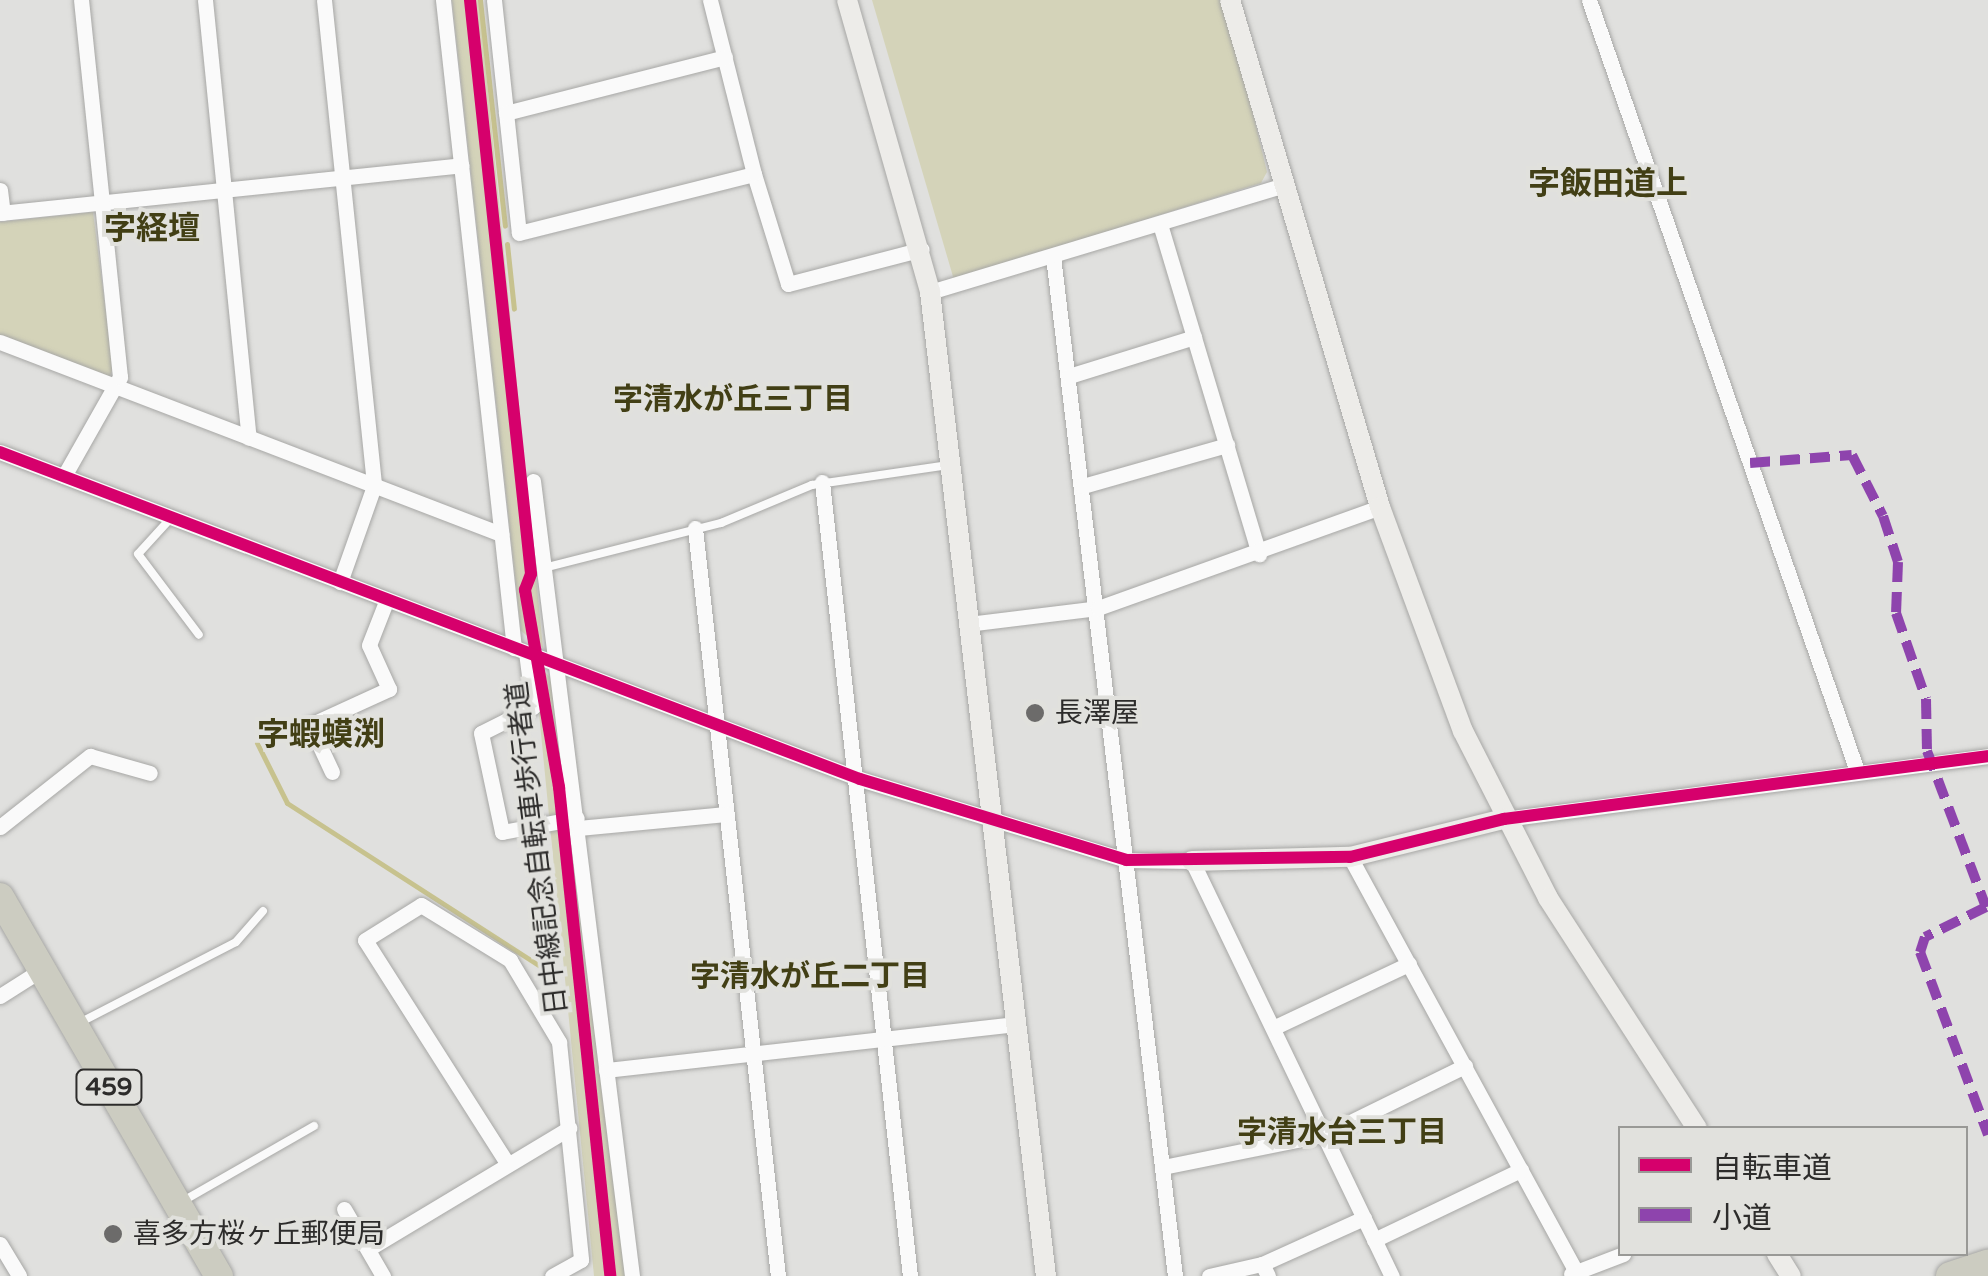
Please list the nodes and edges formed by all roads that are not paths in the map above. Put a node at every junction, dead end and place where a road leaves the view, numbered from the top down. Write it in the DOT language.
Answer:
graph roads {
  1 [pos="81,0"];
  2 [pos="205,0"];
  3 [pos="324,0"];
  4 [pos="444,0"];
  5 [pos="494,0"];
  6 [pos="710,0"];
  7 [pos="847,0"];
  8 [pos="1230,0"];
  9 [pos="1589,0"];
  10 [pos="725,57"];
  11 [pos="506,113"];
  12 [pos="462,165"];
  13 [pos="754,174"];
  14 [pos="344,177"];
  15 [pos="1282,186"];
  16 [pos="0,190"];
  17 [pos="226,190"];
  18 [pos="103,203"];
  19 [pos="1,213"];
  20 [pos="1160,224"];
  21 [pos="922,249"];
  22 [pos="1053,256"];
  23 [pos="930,292"];
  24 [pos="1194,337"];
  25 [pos="0,342"];
  26 [pos="1068,376"];
  27 [pos="119,389"];
  28 [pos="249,438"];
  29 [pos="1227,445"];
  30 [pos="0,452"];
  31 [pos="949,465"];
  32 [pos="64,476"];
  33 [pos="533,481"];
  34 [pos="822,482"];
  35 [pos="374,486"];
  36 [pos="1084,486"];
  37 [pos="1380,507"];
  38 [pos="174,516"];
  39 [pos="695,528"];
  40 [pos="502,534"];
  41 [pos="1260,554"];
  42 [pos="541,569"];
  43 [pos="340,582"];
  44 [pos="386,599"];
  45 [pos="1098,608"];
  46 [pos="968,624"];
  47 [pos="199,635"];
  48 [pos="520,650"];
  49 [pos="555,663"];
  50 [pos="715,724"];
  51 [pos="1988,756"];
  52 [pos="332,772"];
  53 [pos="1857,772"];
  54 [pos="150,773"];
  55 [pos="860,779"];
  56 [pos="726,814"];
  57 [pos="1504,819"];
  58 [pos="991,822"];
  59 [pos="578,823"];
  60 [pos="0,827"];
  61 [pos="1350,857"];
  62 [pos="1126,860"];
  63 [pos="1192,861"];
  64 [pos="0,897"];
  65 [pos="263,911"];
  66 [pos="1409,964"];
  67 [pos="41,970"];
  68 [pos="0,996"];
  69 [pos="1017,1024"];
  70 [pos="74,1025"];
  71 [pos="1277,1026"];
  72 [pos="886,1037"];
  73 [pos="754,1053"];
  74 [pos="1465,1066"];
  75 [pos="606,1070"];
  76 [pos="314,1126"];
  77 [pos="1696,1126"];
  78 [pos="569,1128"];
  79 [pos="1326,1134"];
  80 [pos="507,1163"];
  81 [pos="1163,1167"];
  82 [pos="1521,1170"];
  83 [pos="177,1204"];
  84 [pos="344,1209"];
  85 [pos="1364,1218"];
  86 [pos="1374,1240"];
  87 [pos="0,1244"];
  88 [pos="368,1249"];
  89 [pos="1618,1256"];
  90 [pos="1988,1264"];
  91 [pos="582,1268"];
  92 [pos="1265,1270"];
  93 [pos="1572,1274"];
  94 [pos="16,1276"];
  95 [pos="218,1276"];
  96 [pos="383,1276"];
  97 [pos="552,1276"];
  98 [pos="632,1276"];
  99 [pos="778,1276"];
  100 [pos="910,1276"];
  101 [pos="1046,1276"];
  102 [pos="1175,1276"];
  103 [pos="1209,1276"];
  104 [pos="1392,1276"];
  105 [pos="1950,1276"];
  1 -- 18 [label="street"];
  2 -- 17 [label="street"];
  3 -- 14 [label="street"];
  4 -- 12 [label="street"];
  5 -- 11 [label="street"];
  6 -- 10 [label="street"];
  7 -- 21 [label="street"];
  8 -- 15 [label="street"];
  9 -- 53 [label="street"];
  10 -- 11 [label="street"];
  10 -- 13 [label="street"];
  11 -- 13 [label="street"];
  12 -- 14 [label="street"];
  12 -- 40 [label="street"];
  13 -- 21 [label="street"];
  14 -- 17 [label="street"];
  14 -- 35 [label="street"];
  15 -- 20 [label="street"];
  15 -- 37 [label="street"];
  16 -- 19 [label="street"];
  17 -- 18 [label="street"];
  17 -- 28 [label="street"];
  18 -- 19 [label="street"];
  18 -- 27 [label="street"];
  20 -- 22 [label="street"];
  20 -- 24 [label="street"];
  21 -- 23 [label="street"];
  22 -- 23 [label="street"];
  22 -- 26 [label="street"];
  23 -- 31 [label="street"];
  24 -- 26 [label="street"];
  24 -- 29 [label="street"];
  25 -- 27 [label="street"];
  26 -- 36 [label="street"];
  27 -- 28 [label="street"];
  27 -- 32 [label="street"];
  28 -- 35 [label="street"];
  29 -- 36 [label="street"];
  29 -- 41 [label="street"];
  30 -- 32 [label="street"];
  31 -- 34 [label="lane"];
  31 -- 46 [label="street"];
  32 -- 38 [label="street"];
  33 -- 42 [label="street"];
  34 -- 39 [label="lane"];
  34 -- 55 [label="street"];
  35 -- 40 [label="street"];
  35 -- 43 [label="street"];
  36 -- 45 [label="street"];
  37 -- 41 [label="street"];
  37 -- 57 [label="street"];
  38 -- 43 [label="street"];
  38 -- 47 [label="lane"];
  39 -- 42 [label="lane"];
  39 -- 50 [label="street"];
  40 -- 48 [label="street"];
  41 -- 45 [label="street"];
  42 -- 49 [label="street"];
  43 -- 44 [label="street"];
  44 -- 48 [label="street"];
  44 -- 52 [label="street"];
  45 -- 46 [label="street"];
  45 -- 62 [label="street"];
  46 -- 58 [label="street"];
  48 -- 49 [label="street"];
  48 -- 59 [label="street"];
  49 -- 50 [label="street"];
  49 -- 59 [label="street"];
  50 -- 55 [label="street"];
  50 -- 56 [label="street"];
  51 -- 53 [label="street"];
  53 -- 57 [label="street"];
  54 -- 60 [label="street"];
  55 -- 58 [label="street"];
  55 -- 72 [label="street"];
  56 -- 59 [label="street"];
  56 -- 73 [label="street"];
  57 -- 61 [label="street"];
  57 -- 77 [label="street"];
  58 -- 62 [label="street"];
  58 -- 69 [label="street"];
  59 -- 75 [label="street"];
  61 -- 63 [label="street"];
  61 -- 66 [label="street"];
  62 -- 63 [label="street"];
  62 -- 81 [label="street"];
  63 -- 71 [label="street"];
  64 -- 67 [label="highway, 459"];
  65 -- 70 [label="lane"];
  66 -- 71 [label="street"];
  66 -- 74 [label="street"];
  67 -- 68 [label="street"];
  67 -- 70 [label="highway, 459"];
  69 -- 72 [label="street"];
  69 -- 101 [label="street"];
  70 -- 83 [label="highway, 459"];
  71 -- 79 [label="street"];
  72 -- 73 [label="street"];
  72 -- 100 [label="street"];
  73 -- 75 [label="street"];
  73 -- 99 [label="street"];
  74 -- 79 [label="street"];
  74 -- 82 [label="street"];
  75 -- 98 [label="street"];
  76 -- 83 [label="lane"];
  78 -- 80 [label="street"];
  78 -- 80 [label="street"];
  78 -- 91 [label="street"];
  79 -- 81 [label="street"];
  79 -- 85 [label="street"];
  80 -- 88 [label="street"];
  81 -- 102 [label="street"];
  82 -- 86 [label="street"];
  82 -- 93 [label="street"];
  83 -- 95 [label="highway, 459"];
  84 -- 88 [label="street"];
  85 -- 86 [label="street"];
  85 -- 92 [label="street"];
  86 -- 104 [label="street"];
  87 -- 94 [label="street"];
  88 -- 96 [label="street"];
  89 -- 93 [label="street"];
  90 -- 105 [label="highway"];
  91 -- 97 [label="street"];
  92 -- 103 [label="street"];
}
